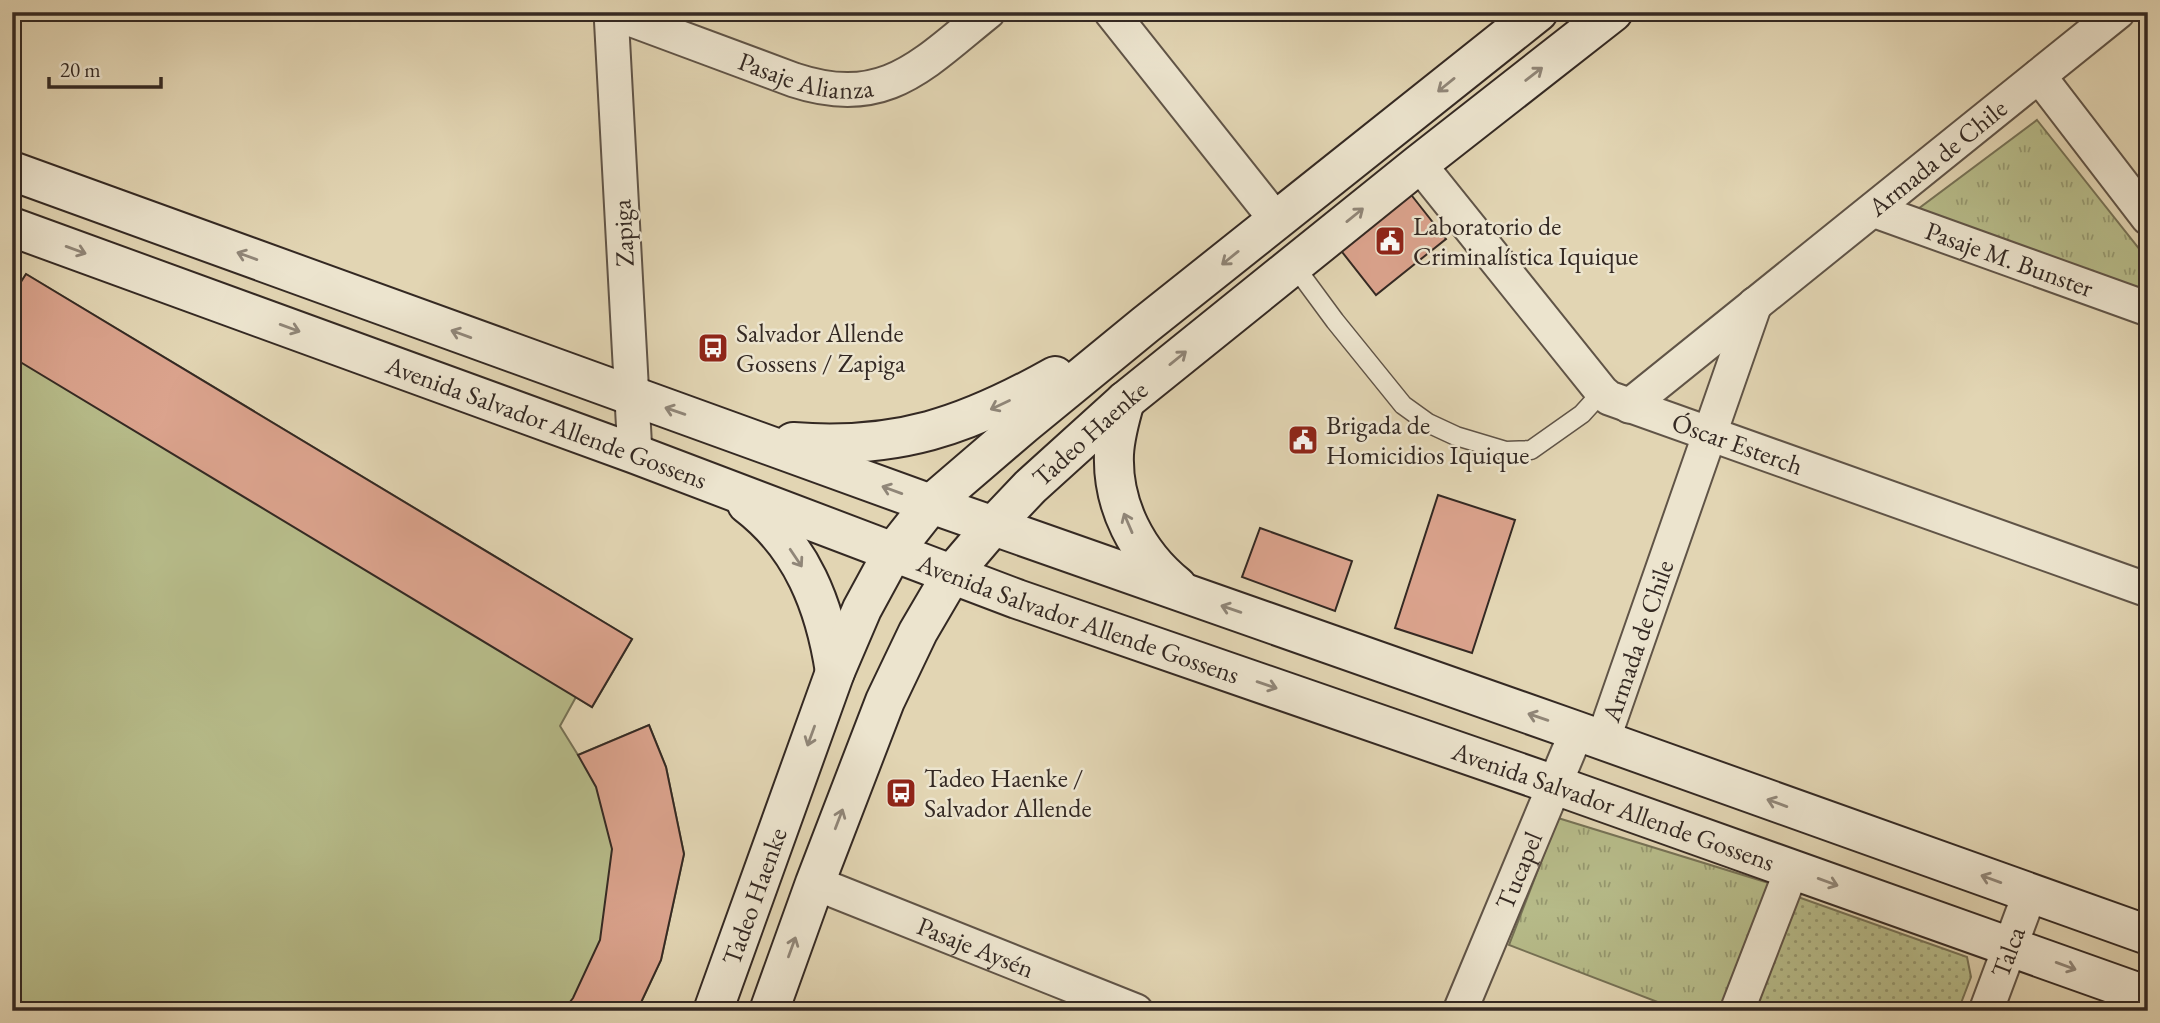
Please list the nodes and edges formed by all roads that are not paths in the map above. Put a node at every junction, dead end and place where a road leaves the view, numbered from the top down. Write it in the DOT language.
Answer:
graph roads {
  1 [pos="611,12"];
  2 [pos="988,12"];
  3 [pos="1111,12"];
  4 [pos="1538,12"];
  5 [pos="1613,12"];
  6 [pos="2118,12"];
  7 [pos="2039,76"];
  8 [pos="1419,164"];
  9 [pos="12,171"];
  10 [pos="1873,210"];
  11 [pos="2148,218"];
  12 [pos="1277,221"];
  13 [pos="12,227"];
  14 [pos="1293,264"];
  15 [pos="1755,304"];
  16 [pos="2148,309"];
  17 [pos="1146,325"];
  18 [pos="633,396"];
  19 [pos="1615,399"];
  20 [pos="1125,401"];
  21 [pos="739,434"];
  22 [pos="1710,434"];
  23 [pos="635,454"];
  24 [pos="732,492"];
  25 [pos="931,504"];
  26 [pos="993,526"];
  27 [pos="893,552"];
  28 [pos="952,574"];
  29 [pos="2148,590"];
  30 [pos="1186,593"];
  31 [pos="835,672"];
  32 [pos="1590,736"];
  33 [pos="1555,785"];
  34 [pos="1792,869"];
  35 [pos="815,883"];
  36 [pos="2030,893"];
  37 [pos="2148,935"];
  38 [pos="2010,946"];
  39 [pos="2148,996"];
  40 [pos="713,1011"];
  41 [pos="769,1011"];
  42 [pos="1136,1011"];
  43 [pos="1460,1011"];
  44 [pos="1737,1011"];
  45 [pos="1986,1011"];
  1 -- 2 [label="street, Pasaje Alianza"];
  1 -- 18 [label="street, Zapiga"];
  3 -- 12 [label="street"];
  4 -- 12 [label="main road, Tadeo Haenke, one-way"];
  8 -- 5 [label="main road, Tadeo Haenke, one-way"];
  6 -- 7 [label="street, Armada de Chile"];
  7 -- 10 [label="street, Armada de Chile"];
  7 -- 11 [label="street"];
  14 -- 8 [label="main road, Tadeo Haenke, one-way"];
  8 -- 19 [label="street"];
  18 -- 9 [label="main road, Avenida Salvador Allende Gossens, one-way"];
  10 -- 15 [label="street, Armada de Chile"];
  10 -- 16 [label="street, Pasaje M. Bunster"];
  12 -- 17 [label="main road, Tadeo Haenke, one-way"];
  13 -- 23 [label="main road, Avenida Salvador Allende Gossens, one-way"];
  14 -- 19 [label="lane"];
  20 -- 14 [label="main road, Tadeo Haenke, one-way"];
  15 -- 19 [label="street, Armada de Chile"];
  15 -- 22 [label="street, Armada de Chile"];
  17 -- 21 [label="main road, one-way"];
  17 -- 25 [label="main road, Tadeo Haenke"];
  21 -- 18 [label="main road, Avenida Salvador Allende Gossens, one-way"];
  18 -- 23 [label="street, Zapiga"];
  19 -- 22 [label="street, Óscar Esterch"];
  20 -- 26 [label="main road, Tadeo Haenke"];
  30 -- 20 [label="main road, one-way"];
  25 -- 21 [label="main road, Avenida Salvador Allende Gossens, one-way"];
  22 -- 29 [label="street, Óscar Esterch"];
  22 -- 32 [label="street, Armada de Chile"];
  23 -- 24 [label="main road, Avenida Salvador Allende Gossens"];
  24 -- 27 [label="main road, Avenida Salvador Allende Gossens"];
  24 -- 31 [label="main road, one-way"];
  25 -- 26 [label="main road, Avenida Salvador Allende Gossens"];
  25 -- 27 [label="main road, Tadeo Haenke"];
  26 -- 28 [label="main road, Tadeo Haenke"];
  26 -- 30 [label="main road, Avenida Salvador Allende Gossens"];
  27 -- 28 [label="main road, Avenida Salvador Allende Gossens"];
  27 -- 31 [label="main road, Tadeo Haenke"];
  28 -- 33 [label="main road, Avenida Salvador Allende Gossens, one-way"];
  35 -- 28 [label="main road, Tadeo Haenke, one-way"];
  32 -- 30 [label="main road, Avenida Salvador Allende Gossens, one-way"];
  31 -- 40 [label="main road, Tadeo Haenke, one-way"];
  32 -- 33 [label="street, Tucapel"];
  36 -- 32 [label="main road, Avenida Salvador Allende Gossens, one-way"];
  33 -- 34 [label="main road, Avenida Salvador Allende Gossens"];
  33 -- 43 [label="street, Tucapel"];
  34 -- 38 [label="main road, Avenida Salvador Allende Gossens, one-way"];
  34 -- 44 [label="street"];
  41 -- 35 [label="main road, Tadeo Haenke, one-way"];
  35 -- 42 [label="street, Pasaje Aysén"];
  36 -- 37 [label="main road, Avenida Salvador Allende Gossens"];
  36 -- 38 [label="street, Talca"];
  38 -- 39 [label="main road, Avenida Salvador Allende Gossens, one-way"];
  38 -- 45 [label="street, Talca"];
}
